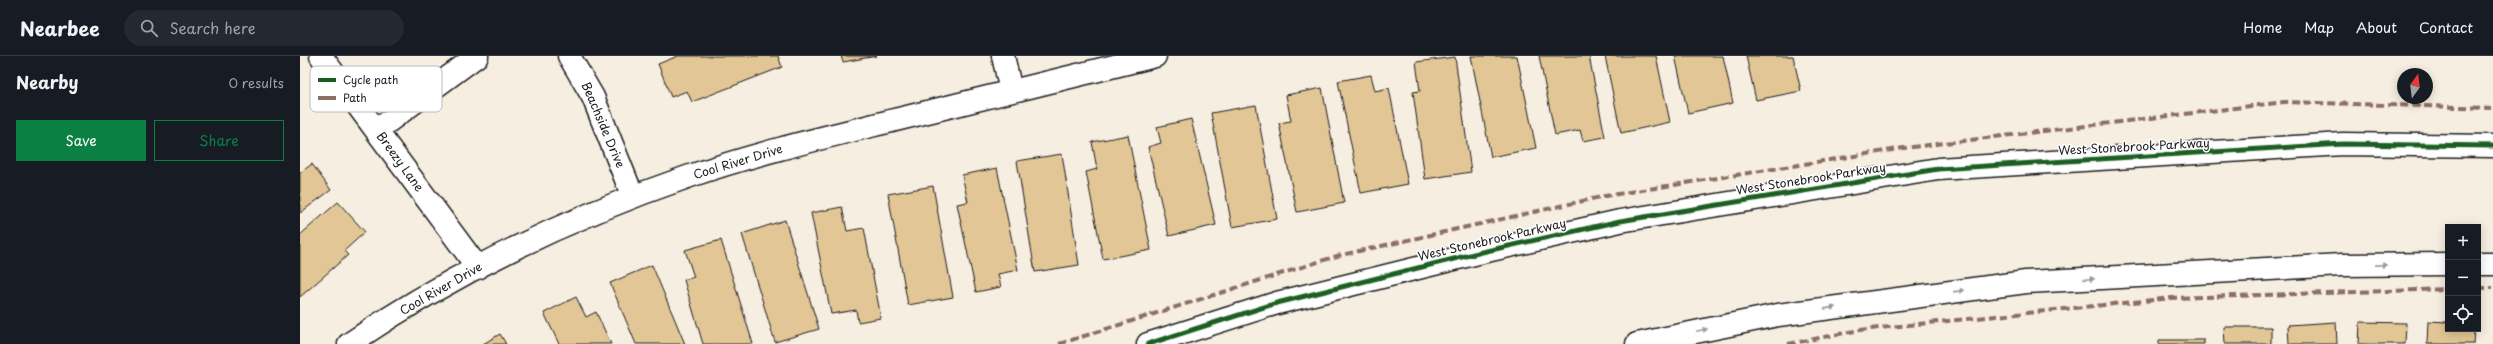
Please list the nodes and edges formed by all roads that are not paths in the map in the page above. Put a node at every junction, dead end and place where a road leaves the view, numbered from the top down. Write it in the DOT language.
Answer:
graph roads {
  1 [pos="322,56"];
  2 [pos="477,56"];
  3 [pos="569,56"];
  4 [pos="1002,56"];
  5 [pos="1155,56"];
  6 [pos="329,66"];
  7 [pos="442,82"];
  8 [pos="1011,91"];
  9 [pos="364,112"];
  10 [pos="401,112"];
  11 [pos="377,130"];
  12 [pos="2493,146"];
  13 [pos="633,197"];
  14 [pos="2445,264"];
  15 [pos="2481,264"];
  16 [pos="2493,264"];
  17 [pos="478,268"];
  18 [pos="349,344"];
  19 [pos="1148,344"];
  20 [pos="1637,344"];
  1 -- 6 [label="street, Breezy Lane"];
  2 -- 7 [label="street"];
  3 -- 13 [label="street, Beachside Drive"];
  4 -- 8 [label="street"];
  5 -- 8 [label="street, Cool River Drive"];
  8 -- 13 [label="street, Cool River Drive"];
  9 -- 11 [label="street, Breezy Lane"];
  10 -- 11 [label="street"];
  11 -- 17 [label="street, Breezy Lane"];
  12 -- 19 [label="street, West Stonebrook Parkway"];
  13 -- 17 [label="street, Cool River Drive"];
  20 -- 14 [label="street, one-way"];
  15 -- 16 [label="street"];
  17 -- 18 [label="street, Cool River Drive"];
}
